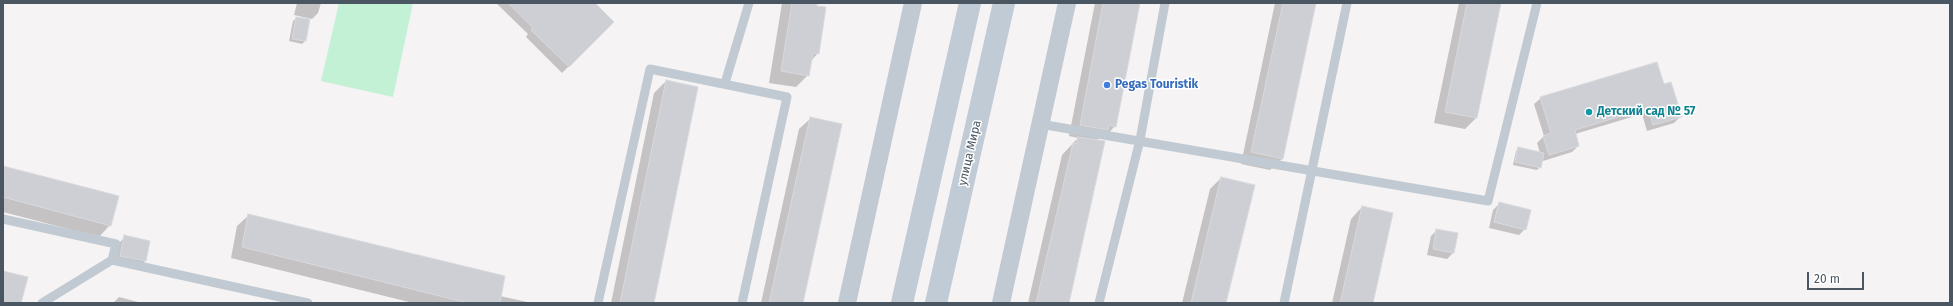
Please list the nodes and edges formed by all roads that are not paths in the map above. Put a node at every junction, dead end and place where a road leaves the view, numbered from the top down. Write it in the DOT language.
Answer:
graph roads {
  1 [pos="749,3"];
  2 [pos="913,3"];
  3 [pos="970,3"];
  4 [pos="1004,3"];
  5 [pos="1067,3"];
  6 [pos="1165,3"];
  7 [pos="1347,3"];
  8 [pos="1537,3"];
  9 [pos="725,83"];
  10 [pos="1040,124"];
  11 [pos="1140,140"];
  12 [pos="1313,170"];
  13 [pos="3,219"];
  14 [pos="112,260"];
  15 [pos="288,301"];
  16 [pos="42,303"];
  17 [pos="308,303"];
  18 [pos="598,303"];
  19 [pos="742,303"];
  20 [pos="847,303"];
  21 [pos="902,303"];
  22 [pos="936,303"];
  23 [pos="1001,303"];
  24 [pos="1099,303"];
  25 [pos="1284,303"];
  1 -- 9 [label="lane"];
  2 -- 20 [label="street"];
  3 -- 21 [label="main road"];
  4 -- 22 [label="main road, улица Мира"];
  5 -- 10 [label="street"];
  6 -- 11 [label="lane"];
  7 -- 12 [label="lane"];
  8 -- 12 [label="lane"];
  9 -- 18 [label="lane"];
  9 -- 19 [label="lane"];
  10 -- 11 [label="lane"];
  10 -- 23 [label="street"];
  11 -- 12 [label="lane"];
  11 -- 24 [label="lane"];
  12 -- 25 [label="lane"];
  13 -- 14 [label="lane"];
  14 -- 15 [label="lane"];
  14 -- 16 [label="lane"];
  15 -- 17 [label="lane"];
}
